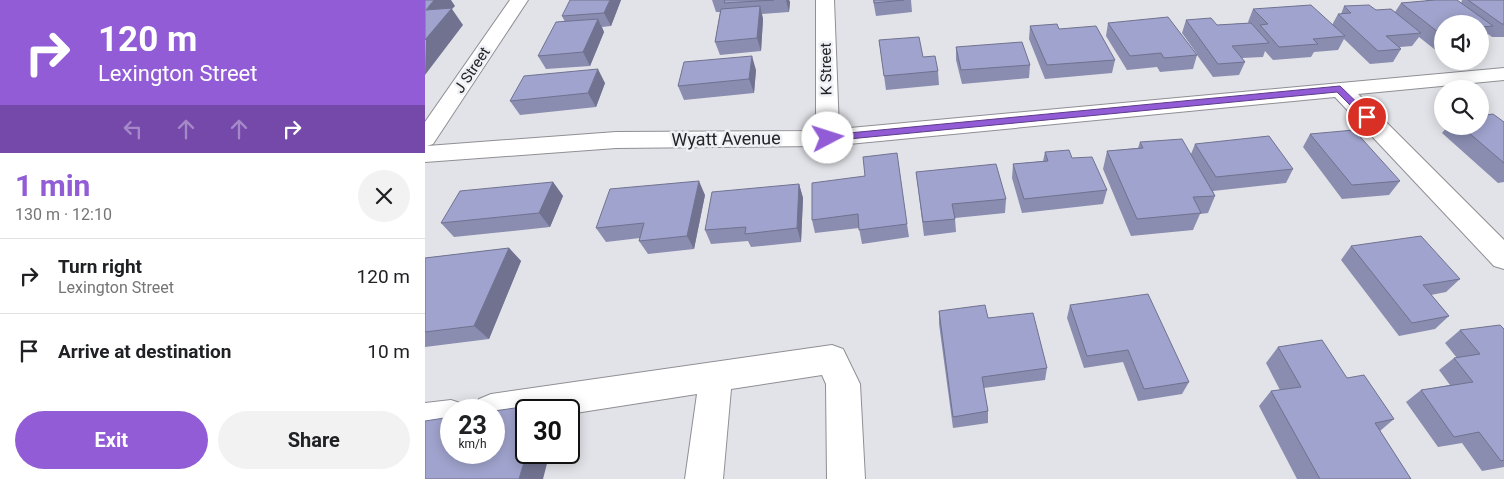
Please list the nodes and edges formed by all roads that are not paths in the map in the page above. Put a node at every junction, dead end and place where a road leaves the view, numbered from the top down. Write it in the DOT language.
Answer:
graph roads {
  1 [pos="519,0"];
  2 [pos="825,0"];
  3 [pos="1504,74"];
  4 [pos="1340,89"];
  5 [pos="450,102"];
  6 [pos="425,104"];
  7 [pos="828,138"];
  8 [pos="425,139"];
  9 [pos="425,154"];
  10 [pos="1504,258"];
  11 [pos="716,376"];
  12 [pos="505,408"];
  13 [pos="440,418"];
  14 [pos="425,420"];
  15 [pos="704,479"];
  16 [pos="846,479"];
  1 -- 5 [label="street, J Street"];
  2 -- 7 [label="street, K Street"];
  3 -- 4 [label="street, Wyatt Avenue"];
  4 -- 7 [label="street, Wyatt Avenue"];
  4 -- 10 [label="street"];
  5 -- 6 [label="street"];
  5 -- 8 [label="street, J Street"];
  7 -- 9 [label="street, Wyatt Avenue"];
  11 -- 12 [label="street"];
  11 -- 15 [label="street"];
  11 -- 16 [label="street"];
  13 -- 14 [label="street"];
}
